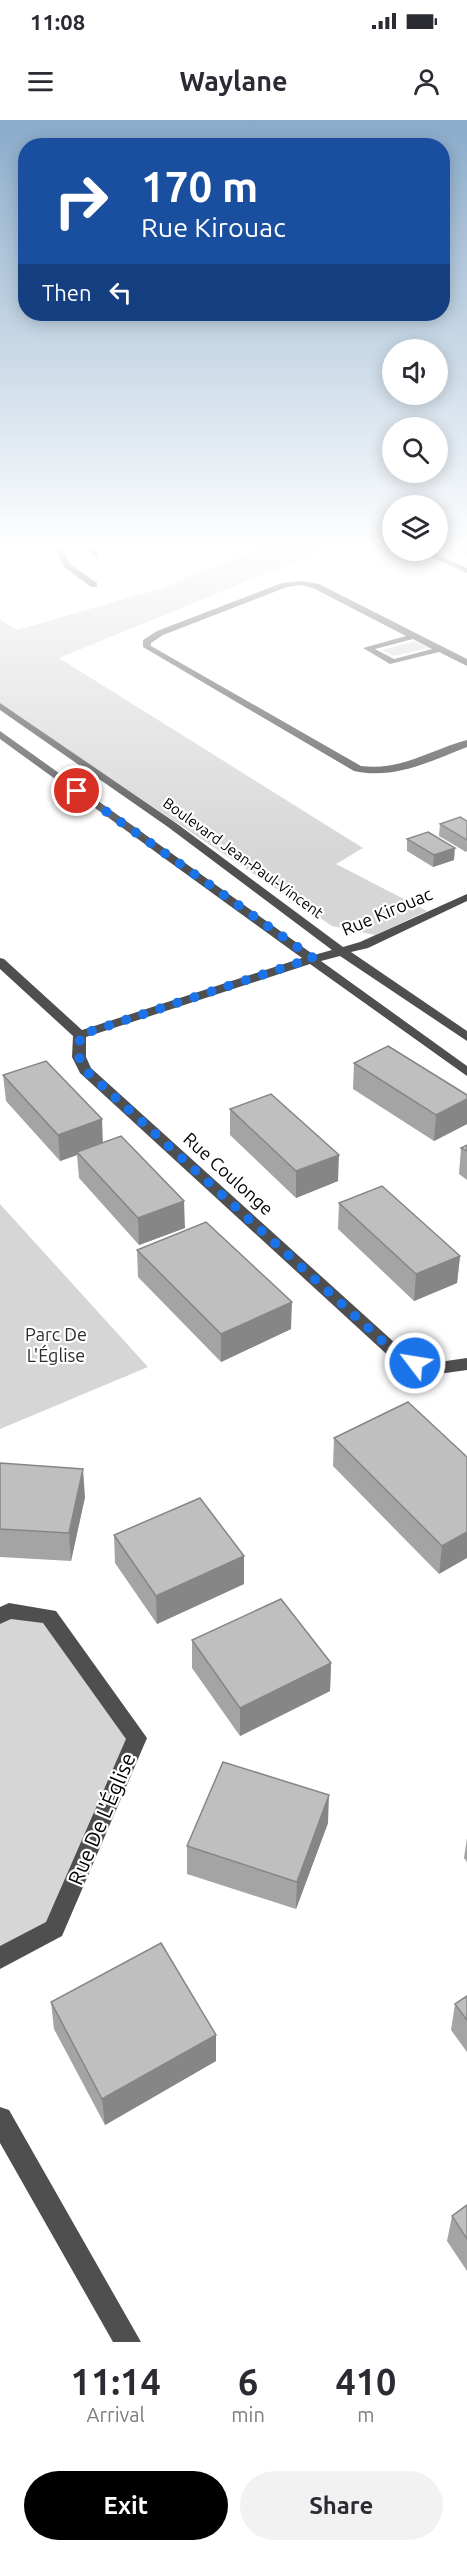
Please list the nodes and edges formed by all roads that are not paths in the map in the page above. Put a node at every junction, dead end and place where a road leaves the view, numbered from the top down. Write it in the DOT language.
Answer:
graph roads {
  1 [pos="147,648"];
  2 [pos="368,648"];
  3 [pos="441,649"];
  4 [pos="467,663"];
  5 [pos="0,706"];
  6 [pos="0,734"];
  7 [pos="467,743"];
  8 [pos="467,897"];
  9 [pos="341,951"];
  10 [pos="313,958"];
  11 [pos="0,962"];
  12 [pos="80,1035"];
  13 [pos="467,1038"];
  14 [pos="467,1072"];
  15 [pos="467,1364"];
  16 [pos="0,1616"];
  17 [pos="0,1958"];
  18 [pos="0,2119"];
  19 [pos="128,2342"];
  1 -- 7 [label="street"];
  2 -- 3 [label="street"];
  3 -- 4 [label="street"];
  5 -- 9 [label="street, Boulevard Jean-Paul-Vincent"];
  6 -- 10 [label="street"];
  8 -- 9 [label="street, Rue Kirouac"];
  9 -- 10 [label="street, Rue Kirouac"];
  9 -- 13 [label="street, Boulevard Jean-Paul-Vincent"];
  10 -- 12 [label="street, Rue Kirouac"];
  10 -- 14 [label="street"];
  11 -- 12 [label="street"];
  12 -- 15 [label="street, Rue Coulonge"];
  16 -- 17 [label="street, Rue De L'Église"];
  18 -- 19 [label="street"];
}
